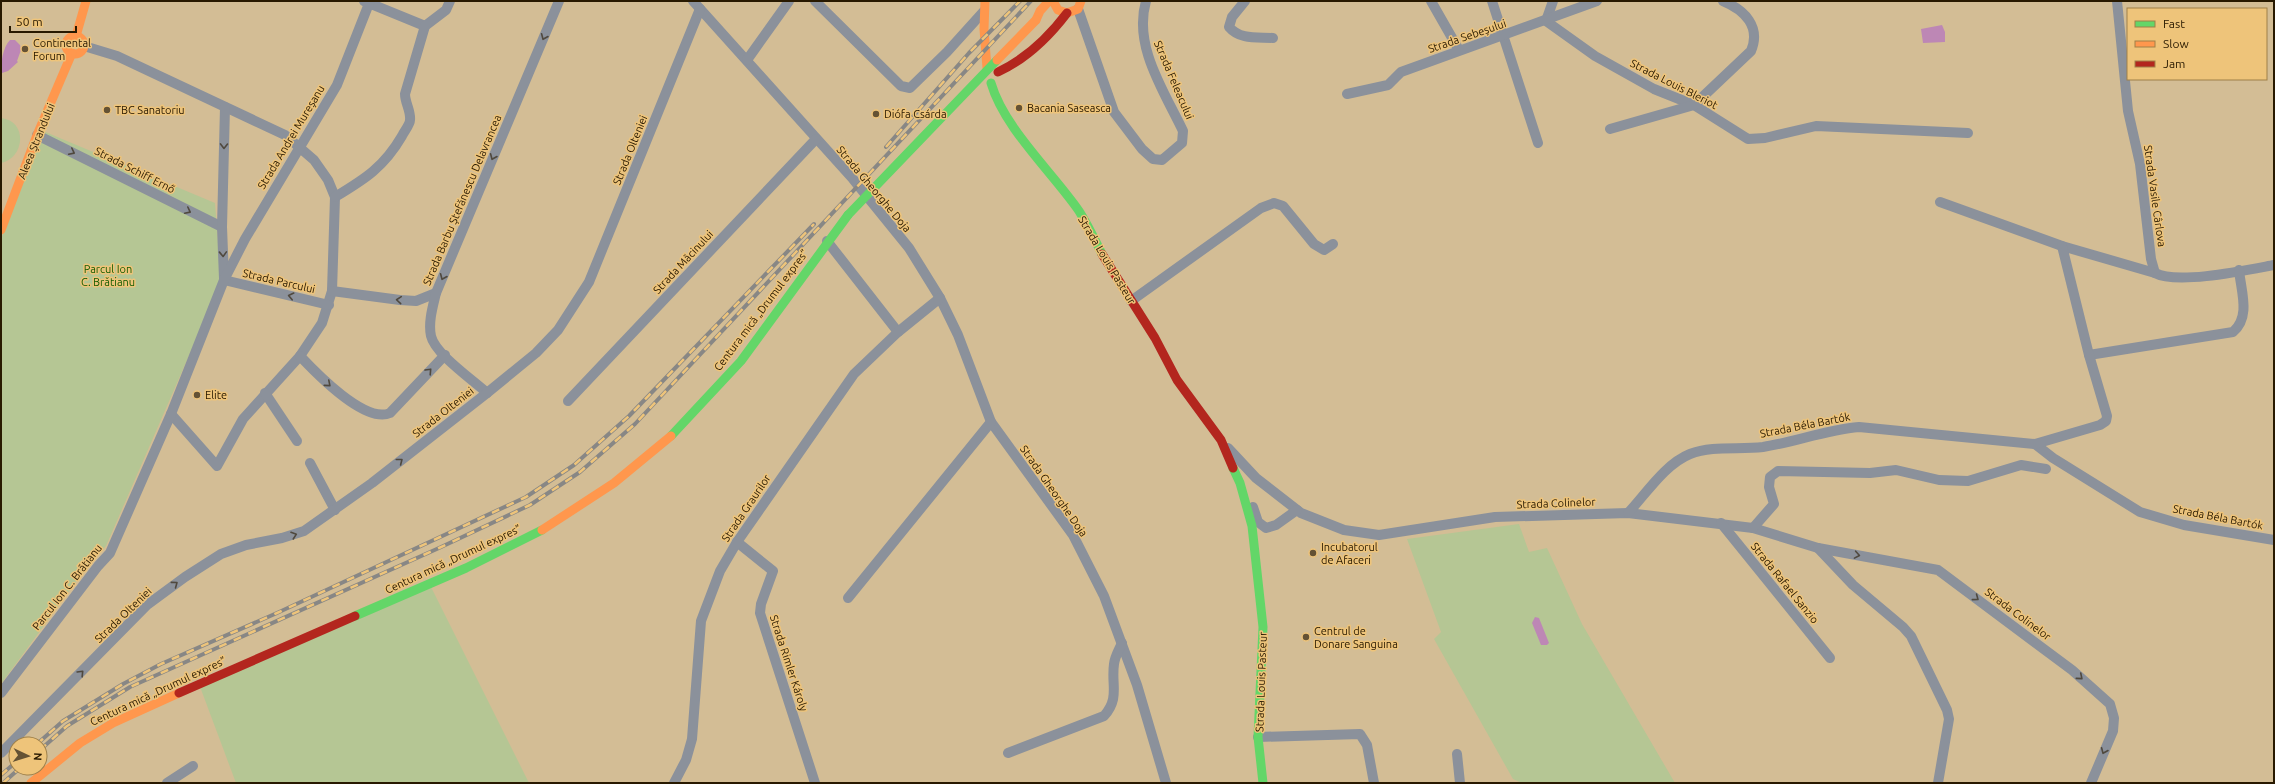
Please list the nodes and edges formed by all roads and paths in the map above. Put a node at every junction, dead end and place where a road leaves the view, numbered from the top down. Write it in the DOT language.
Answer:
graph roads {
  1 [pos="86,1"];
  2 [pos="450,1"];
  3 [pos="559,1"];
  4 [pos="693,1"];
  5 [pos="789,1"];
  6 [pos="815,1"];
  7 [pos="1146,1"];
  8 [pos="1245,1"];
  9 [pos="1431,1"];
  10 [pos="1492,1"];
  11 [pos="1553,1"];
  12 [pos="1597,1"];
  13 [pos="1723,1"];
  14 [pos="2117,1"];
  15 [pos="368,2"];
  16 [pos="1080,5"];
  17 [pos="985,6"];
  18 [pos="1057,7"];
  19 [pos="700,9"];
  20 [pos="1546,21"];
  21 [pos="425,26"];
  22 [pos="1504,35"];
  23 [pos="76,36"];
  24 [pos="1273,38"];
  25 [pos="84,46"];
  26 [pos="1459,50"];
  27 [pos="72,54"];
  28 [pos="747,60"];
  29 [pos="987,68"];
  30 [pos="998,72"];
  31 [pos="991,83"];
  32 [pos="1347,94"];
  33 [pos="1694,106"];
  34 [pos="225,107"];
  35 [pos="1610,129"];
  36 [pos="1968,133"];
  37 [pos="37,134"];
  38 [pos="816,139"];
  39 [pos="1538,143"];
  40 [pos="300,146"];
  41 [pos="335,197"];
  42 [pos="1940,202"];
  43 [pos="222,227"];
  44 [pos="1,230"];
  45 [pos="828,241"];
  46 [pos="1333,244"];
  47 [pos="2062,246"];
  48 [pos="2274,265"];
  49 [pos="2239,270"];
  50 [pos="2155,273"];
  51 [pos="224,280"];
  52 [pos="332,291"];
  53 [pos="436,293"];
  54 [pos="940,298"];
  55 [pos="1131,301"];
  56 [pos="328,305"];
  57 [pos="898,332"];
  58 [pos="445,355"];
  59 [pos="2089,355"];
  60 [pos="300,356"];
  61 [pos="265,393"];
  62 [pos="488,393"];
  63 [pos="568,401"];
  64 [pos="171,414"];
  65 [pos="991,422"];
  66 [pos="1221,440"];
  67 [pos="297,441"];
  68 [pos="2035,444"];
  69 [pos="310,463"];
  70 [pos="2046,469"];
  71 [pos="1256,478"];
  72 [pos="1242,483"];
  73 [pos="335,510"];
  74 [pos="1297,510"];
  75 [pos="1628,513"];
  76 [pos="1721,523"];
  77 [pos="1753,528"];
  78 [pos="1251,533"];
  79 [pos="2274,540"];
  80 [pos="737,542"];
  81 [pos="1818,548"];
  82 [pos="848,598"];
  83 [pos="1122,643"];
  84 [pos="1830,658"];
  85 [pos="1,694"];
  86 [pos="1258,737"];
  87 [pos="1,753"];
  88 [pos="1008,753"];
  89 [pos="1457,754"];
  90 [pos="193,766"];
  91 [pos="48,770"];
  92 [pos="41,776"];
  93 [pos="32,783"];
  94 [pos="167,783"];
  95 [pos="674,783"];
  96 [pos="815,783"];
  97 [pos="1166,783"];
  98 [pos="1263,783"];
  99 [pos="1374,783"];
  100 [pos="1460,783"];
  101 [pos="1938,783"];
  102 [pos="2091,783"];
  1 -- 23 [label="main road"];
  2 -- 21 [label="street"];
  3 -- 53 [label="street, Strada Barbu Ștefănescu Delavrancea, one-way"];
  4 -- 19 [label="street, Strada Gheorghe Doja"];
  5 -- 28 [label="street"];
  6 -- 17 [label="street"];
  7 -- 16 [label="street, Strada Feleacului"];
  8 -- 24 [label="street"];
  9 -- 26 [label="street"];
  10 -- 22 [label="street"];
  11 -- 20 [label="street"];
  12 -- 20 [label="street, Strada Sebeșului"];
  13 -- 33 [label="street"];
  14 -- 50 [label="street, Strada Vasile Cârlova"];
  15 -- 21 [label="street"];
  15 -- 40 [label="street, Strada Andrei Mureșanu"];
  16 -- 18 [label="main road"];
  17 -- 29 [label="main road"];
  18 -- 30 [label="main road"];
  18 -- 45 [label="main road, Centura mică „Drumul expres”, bridge"];
  19 -- 28 [label="street, Strada Gheorghe Doja"];
  19 -- 62 [label="street, Strada Olteniei"];
  20 -- 22 [label="street, Strada Sebeșului"];
  20 -- 33 [label="street, Strada Louis Bleriot"];
  21 -- 41 [label="street"];
  22 -- 26 [label="street, Strada Sebeșului"];
  22 -- 39 [label="street"];
  23 -- 25 [label="main road"];
  23 -- 27 [label="main road"];
  25 -- 27 [label="main road"];
  25 -- 34 [label="street"];
  26 -- 32 [label="street, Strada Sebeșului"];
  27 -- 37 [label="main road, Aleea Ștrandului"];
  28 -- 38 [label="street, Strada Gheorghe Doja"];
  29 -- 30 [label="main road"];
  29 -- 31 [label="main road"];
  30 -- 31 [label="main road"];
  31 -- 55 [label="main road, Strada Louis Pasteur"];
  33 -- 35 [label="street"];
  33 -- 36 [label="street, Strada Louis Bleriot"];
  34 -- 40 [label="street"];
  34 -- 43 [label="street, Parcul Ion C. Brătianu, one-way"];
  37 -- 43 [label="street, Strada Schiff Ernő, one-way"];
  37 -- 44 [label="main road, Aleea Ștrandului"];
  38 -- 54 [label="street, Strada Gheorghe Doja"];
  38 -- 63 [label="street, Strada Măcinului"];
  40 -- 41 [label="street"];
  40 -- 51 [label="street, Strada Andrei Mureșanu"];
  41 -- 52 [label="street"];
  42 -- 47 [label="street"];
  43 -- 51 [label="street, Parcul Ion C. Brătianu, one-way"];
  45 -- 57 [label="street"];
  45 -- 91 [label="main road, Centura mică „Drumul expres”"];
  46 -- 55 [label="street"];
  47 -- 50 [label="street"];
  47 -- 59 [label="street, Strada Béla Bartók"];
  48 -- 49 [label="street"];
  49 -- 50 [label="street"];
  49 -- 59 [label="street"];
  56 -- 51 [label="street, Strada Parcului, one-way"];
  51 -- 64 [label="street, Parcul Ion C. Brătianu"];
  53 -- 52 [label="street, one-way"];
  52 -- 56 [label="street"];
  53 -- 58 [label="street, Strada Barbu Ștefănescu Delavrancea"];
  54 -- 57 [label="street, Strada Graurilor"];
  54 -- 65 [label="street, Strada Gheorghe Doja"];
  55 -- 66 [label="main road, Strada Louis Pasteur"];
  56 -- 60 [label="street"];
  57 -- 80 [label="street, Strada Graurilor"];
  60 -- 58 [label="street, one-way"];
  58 -- 62 [label="street, Strada Barbu Ștefănescu Delavrancea"];
  59 -- 68 [label="street, Strada Béla Bartók"];
  60 -- 61 [label="street"];
  61 -- 64 [label="street"];
  61 -- 67 [label="street"];
  73 -- 62 [label="street, Strada Olteniei, one-way"];
  64 -- 85 [label="street, Parcul Ion C. Brătianu"];
  65 -- 82 [label="street"];
  65 -- 83 [label="street, Strada Gheorghe Doja"];
  66 -- 71 [label="street, Strada Colinelor"];
  66 -- 72 [label="main road, Strada Louis Pasteur"];
  66 -- 78 [label="main road, Strada Louis Pasteur"];
  68 -- 75 [label="street, Strada Béla Bartók"];
  68 -- 79 [label="street, Strada Béla Bartók"];
  69 -- 73 [label="street"];
  70 -- 77 [label="street"];
  71 -- 72 [label="street"];
  71 -- 74 [label="street, Strada Colinelor"];
  72 -- 74 [label="street"];
  72 -- 78 [label="main road, Strada Louis Pasteur"];
  87 -- 73 [label="street, Strada Olteniei, one-way"];
  74 -- 75 [label="street, Strada Colinelor"];
  75 -- 76 [label="street, Strada Colinelor"];
  76 -- 77 [label="street, Strada Colinelor"];
  76 -- 84 [label="street, Strada Rafael Sanzio"];
  77 -- 81 [label="street, Strada Colinelor"];
  78 -- 86 [label="main road, Strada Louis Pasteur"];
  80 -- 95 [label="street, Strada Graurilor"];
  80 -- 96 [label="street, Strada Rimler Károly"];
  81 -- 101 [label="street"];
  81 -- 102 [label="street, Strada Colinelor, one-way"];
  83 -- 88 [label="street"];
  83 -- 97 [label="street, Strada Gheorghe Doja"];
  86 -- 98 [label="main road, Strada Louis Pasteur"];
  86 -- 99 [label="street"];
  89 -- 100 [label="street"];
  90 -- 94 [label="street"];
  92 -- 93 [label="main road, Centura mică „Drumul expres”"];
}
